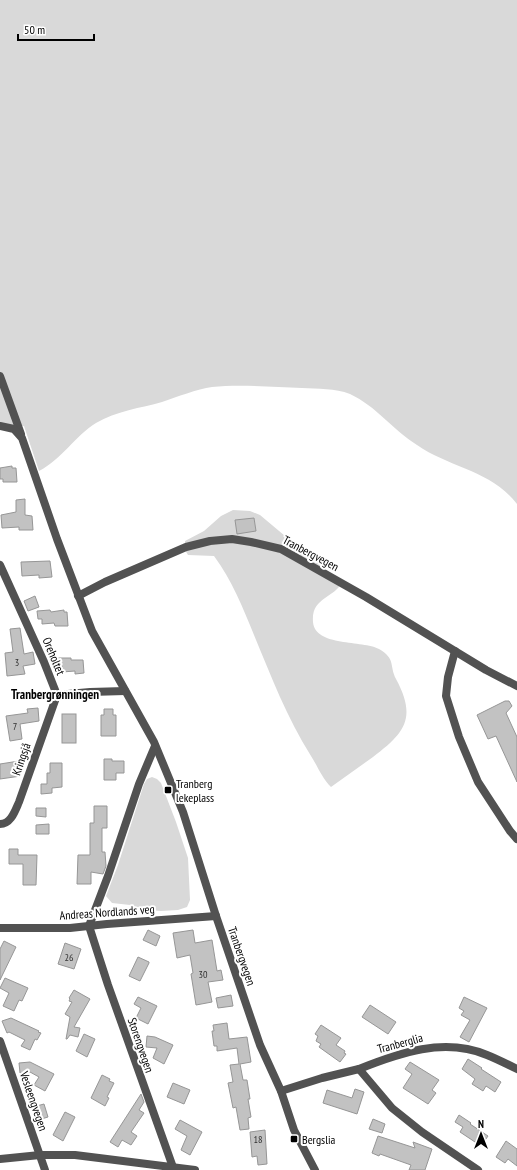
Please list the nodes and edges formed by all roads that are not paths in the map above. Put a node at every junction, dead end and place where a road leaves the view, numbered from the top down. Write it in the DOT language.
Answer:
graph roads {
  1 [pos="0,376"];
  2 [pos="0,426"];
  3 [pos="22,438"];
  4 [pos="0,565"];
  5 [pos="78,596"];
  6 [pos="455,651"];
  7 [pos="517,686"];
  8 [pos="125,691"];
  9 [pos="57,695"];
  10 [pos="155,746"];
  11 [pos="0,824"];
  12 [pos="517,839"];
  13 [pos="216,916"];
  14 [pos="89,926"];
  15 [pos="0,928"];
  16 [pos="0,1040"];
  17 [pos="359,1069"];
  18 [pos="517,1069"];
  19 [pos="281,1091"];
  20 [pos="40,1155"];
  21 [pos="0,1159"];
  22 [pos="174,1169"];
  23 [pos="45,1170"];
  24 [pos="195,1170"];
  25 [pos="315,1170"];
  26 [pos="478,1170"];
  1 -- 3 [label="street, Tranbergvegen"];
  2 -- 3 [label="street, Tranbergvegen"];
  3 -- 5 [label="street, Tranbergvegen"];
  4 -- 9 [label="street, Oreholtet"];
  5 -- 6 [label="street, Tranbergvegen"];
  5 -- 8 [label="street, Tranbergvegen"];
  6 -- 7 [label="street, Tranbergvegen"];
  6 -- 12 [label="street"];
  8 -- 9 [label="street"];
  8 -- 10 [label="street, Tranbergvegen"];
  9 -- 11 [label="street, Kringsjå"];
  10 -- 13 [label="street, Tranbergvegen"];
  10 -- 14 [label="street"];
  13 -- 14 [label="street, Andreas Nordlands veg"];
  13 -- 19 [label="street, Tranbergvegen"];
  14 -- 15 [label="street, Andreas Nordlands veg"];
  14 -- 22 [label="street, Storengvegen"];
  16 -- 20 [label="street, Vesleengvegen"];
  17 -- 18 [label="street, Tranberglia"];
  17 -- 19 [label="street, Tranberglia"];
  17 -- 26 [label="street"];
  19 -- 25 [label="street, Tranbergvegen"];
  20 -- 21 [label="street"];
  20 -- 22 [label="street"];
  20 -- 23 [label="street, Vesleengvegen"];
  22 -- 24 [label="street"];
}
